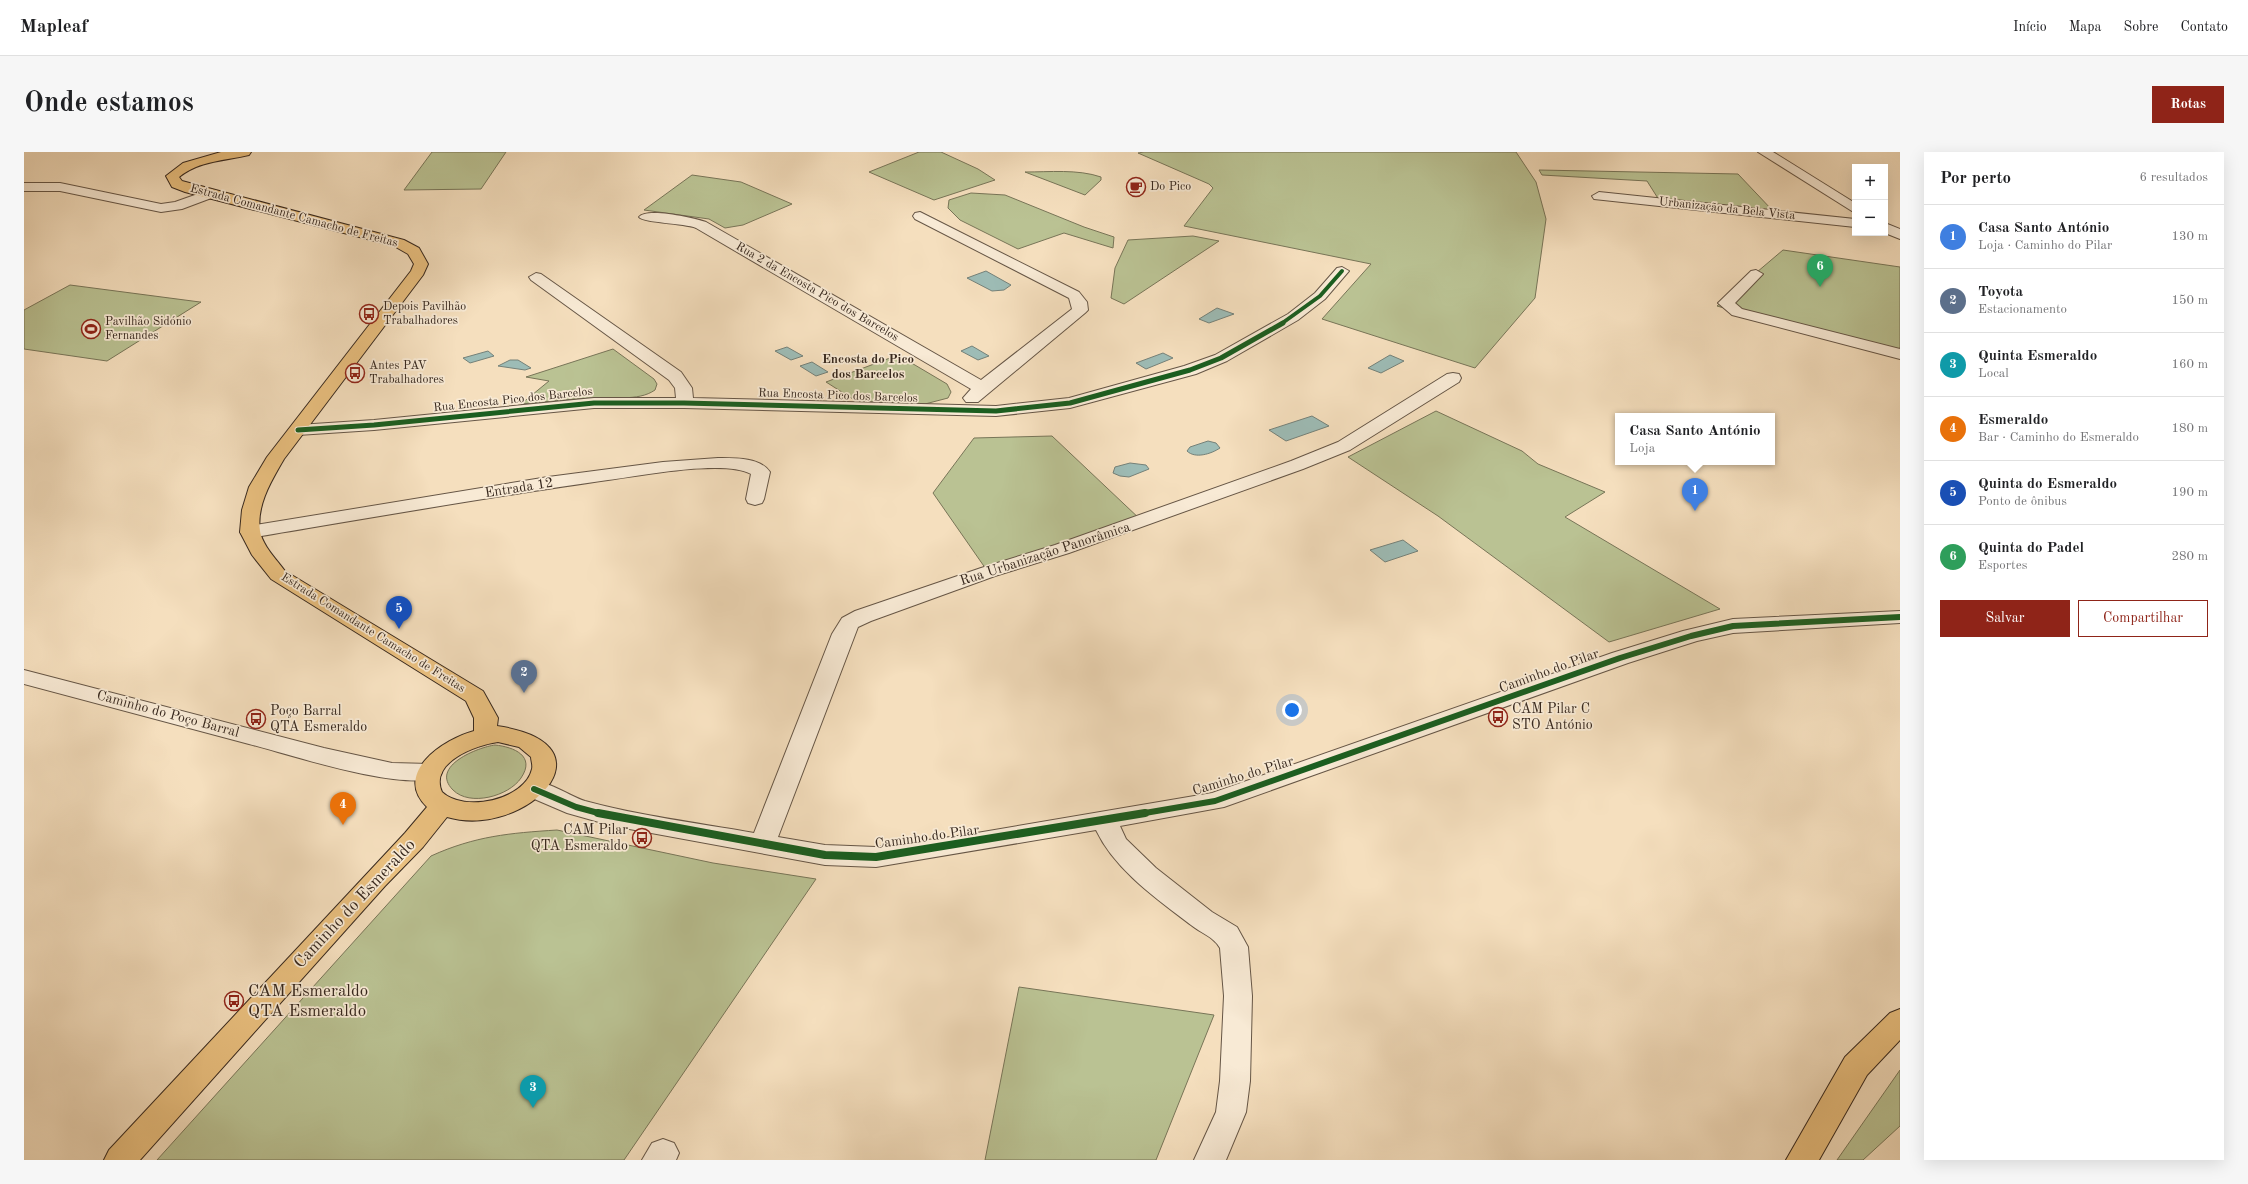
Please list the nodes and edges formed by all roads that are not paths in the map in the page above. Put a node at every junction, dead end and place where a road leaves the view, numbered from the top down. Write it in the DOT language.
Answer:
graph roads {
  1 [pos="245,152"];
  2 [pos="1764,152"];
  3 [pos="24,187"];
  4 [pos="209,194"];
  5 [pos="1599,196"];
  6 [pos="1852,207"];
  7 [pos="920,216"];
  8 [pos="646,217"];
  9 [pos="1852,223"];
  10 [pos="1888,228"];
  11 [pos="1900,234"];
  12 [pos="1342,271"];
  13 [pos="1756,274"];
  14 [pos="536,278"];
  15 [pos="1899,352"];
  16 [pos="1453,378"];
  17 [pos="982,388"];
  18 [pos="684,402"];
  19 [pos="960,411"];
  20 [pos="298,430"];
  21 [pos="755,499"];
  22 [pos="250,532"];
  23 [pos="1900,617"];
  24 [pos="24,677"];
  25 [pos="485,736"];
  26 [pos="430,772"];
  27 [pos="534,789"];
  28 [pos="442,806"];
  29 [pos="1104,820"];
  30 [pos="762,845"];
  31 [pos="1900,1021"];
  32 [pos="120,1160"];
  33 [pos="1210,1160"];
  34 [pos="1802,1160"];
  1 -- 4 [label="main road, Estrada Comandante Camacho de Freitas"];
  2 -- 6 [label="street"];
  3 -- 4 [label="street"];
  4 -- 20 [label="main road, Estrada Comandante Camacho de Freitas"];
  5 -- 9 [label="street, Urbanização da Bela Vista"];
  7 -- 17 [label="street"];
  8 -- 17 [label="street, Rua 2 da Encosta Pico dos Barcelos"];
  10 -- 11 [label="street"];
  12 -- 19 [label="street, Rua Encosta Pico dos Barcelos"];
  13 -- 15 [label="street"];
  14 -- 18 [label="street"];
  16 -- 30 [label="street, Rua Urbanização Panorâmica"];
  17 -- 19 [label="street"];
  18 -- 19 [label="street, Rua Encosta Pico dos Barcelos"];
  18 -- 20 [label="street, Rua Encosta Pico dos Barcelos"];
  20 -- 22 [label="main road, Estrada Comandante Camacho de Freitas"];
  21 -- 22 [label="street, Entrada 12"];
  22 -- 25 [label="main road, Estrada Comandante Camacho de Freitas"];
  23 -- 29 [label="street, Caminho do Pilar"];
  24 -- 26 [label="street, Caminho do Poço Barral"];
  25 -- 26 [label="main road"];
  25 -- 27 [label="main road"];
  26 -- 28 [label="main road"];
  27 -- 28 [label="main road"];
  27 -- 30 [label="street, Caminho do Pilar"];
  28 -- 32 [label="main road, Caminho do Esmeraldo"];
  29 -- 30 [label="street, Caminho do Pilar"];
  29 -- 33 [label="street"];
  31 -- 34 [label="main road"];
}
